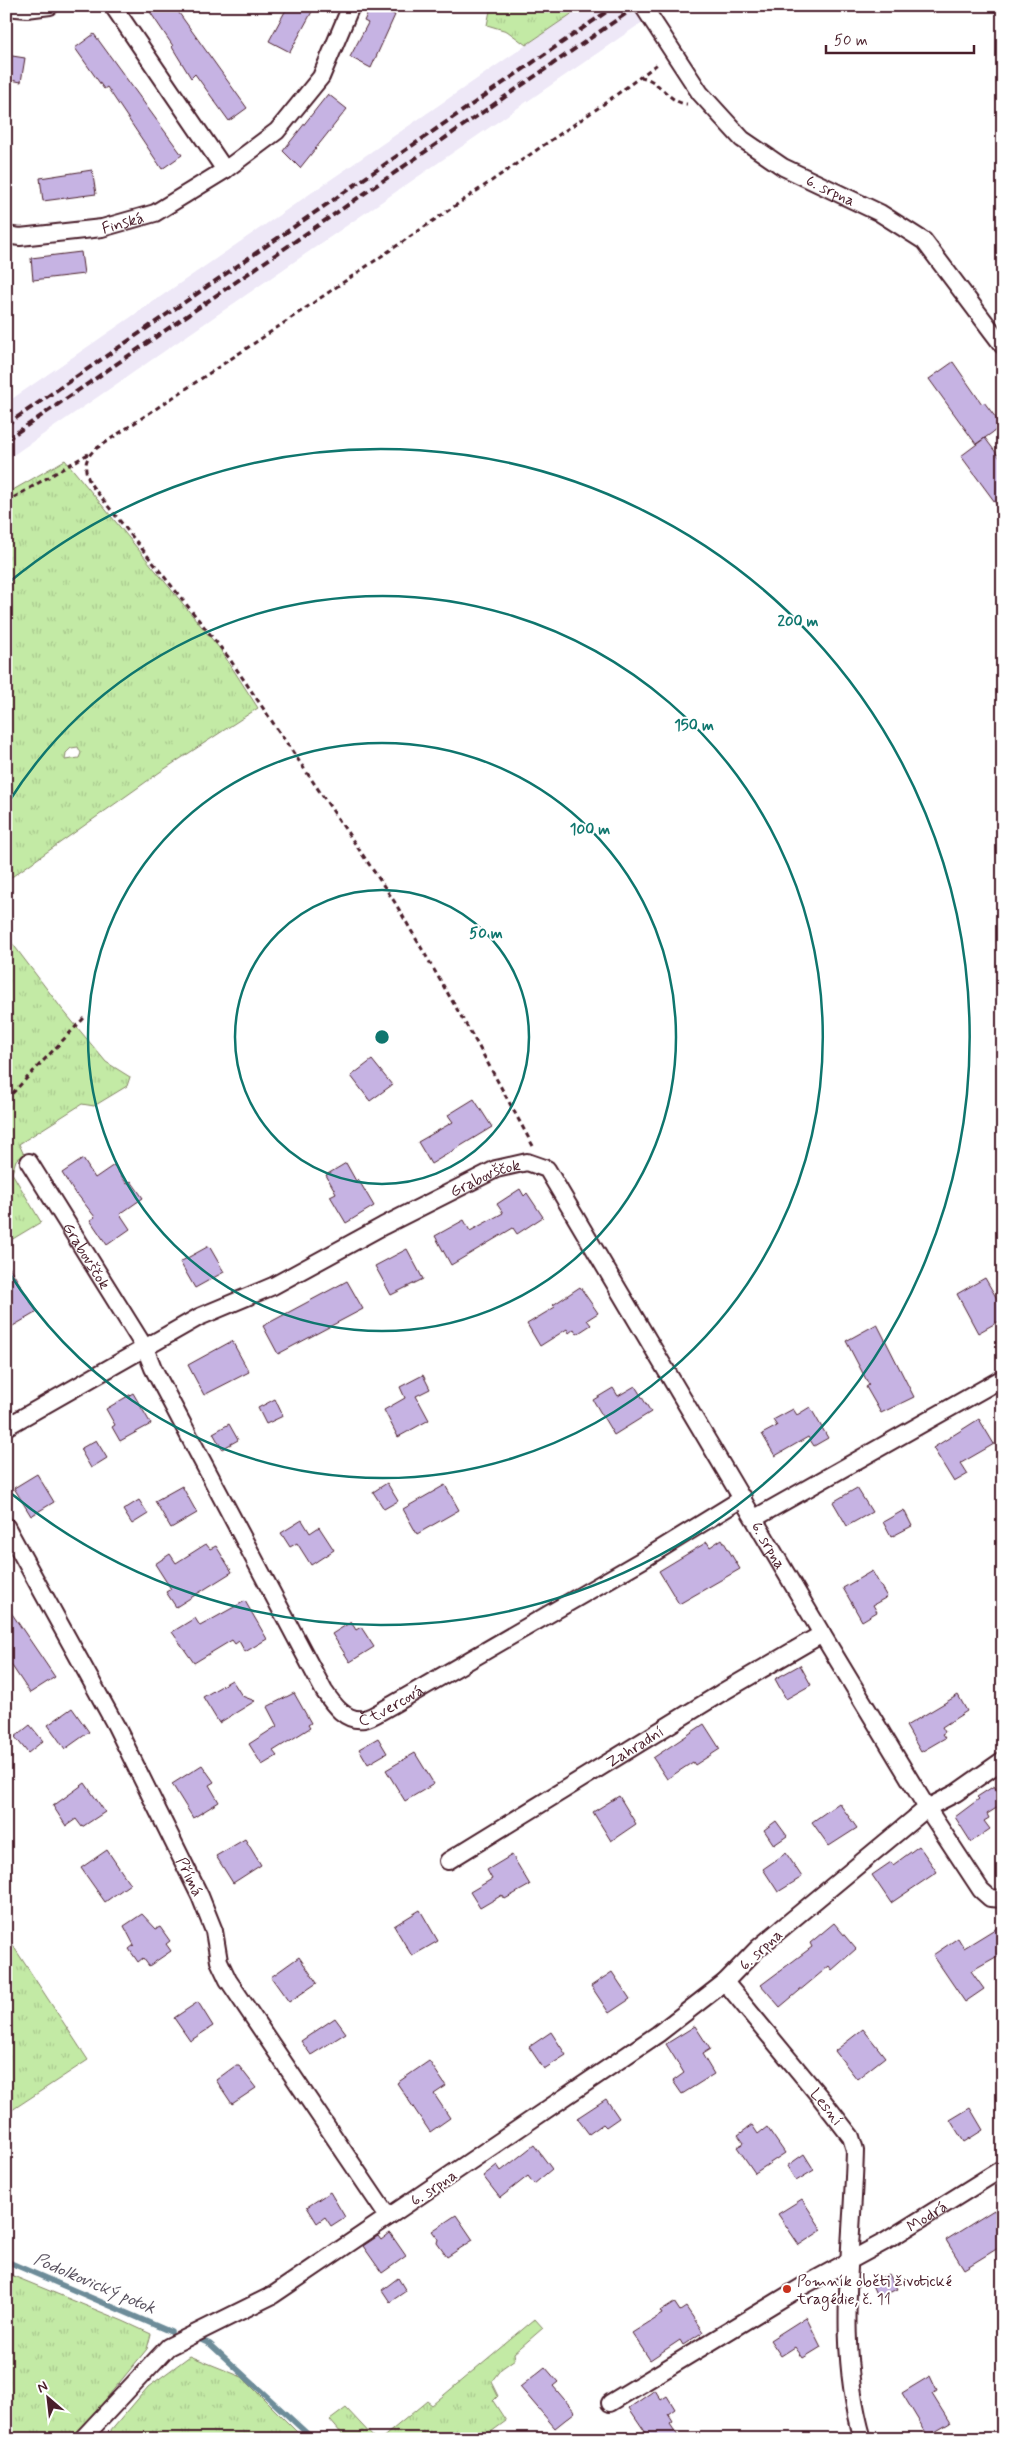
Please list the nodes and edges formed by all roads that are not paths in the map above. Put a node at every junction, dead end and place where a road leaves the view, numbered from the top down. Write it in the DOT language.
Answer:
graph roads {
  1 [pos="50,6"];
  2 [pos="113,6"];
  3 [pos="351,6"];
  4 [pos="642,6"];
  5 [pos="6,7"];
  6 [pos="225,170"];
  7 [pos="6,235"];
  8 [pos="1003,346"];
  9 [pos="29,1162"];
  10 [pos="145,1348"];
  11 [pos="1001,1384"];
  12 [pos="6,1427"];
  13 [pos="743,1498"];
  14 [pos="754,1518"];
  15 [pos="6,1526"];
  16 [pos="12,1552"];
  17 [pos="822,1634"];
  18 [pos="1003,1760"];
  19 [pos="927,1808"];
  20 [pos="448,1862"];
  21 [pos="1003,1899"];
  22 [pos="725,1982"];
  23 [pos="1003,2168"];
  24 [pos="388,2217"];
  25 [pos="848,2260"];
  26 [pos="610,2403"];
  27 [pos="82,2439"];
  28 [pos="863,2439"];
  1 -- 5 [label="street"];
  2 -- 6 [label="street"];
  3 -- 6 [label="street, Finská"];
  4 -- 8 [label="street, 6. srpna"];
  6 -- 7 [label="street, Finská"];
  9 -- 10 [label="street, Grabovščok"];
  10 -- 12 [label="street, Grabovščok"];
  10 -- 13 [label="street, Grabovščok"];
  10 -- 13 [label="street, Čtvercová"];
  11 -- 14 [label="street, 6. srpna"];
  13 -- 14 [label="street, Grabovščok"];
  14 -- 17 [label="street, 6. srpna"];
  15 -- 16 [label="street, Přímá"];
  16 -- 24 [label="street, Přímá"];
  17 -- 19 [label="street, 6. srpna"];
  17 -- 20 [label="street, Zahradní"];
  18 -- 19 [label="street"];
  19 -- 21 [label="street"];
  19 -- 22 [label="street, 6. srpna"];
  22 -- 24 [label="street, 6. srpna"];
  22 -- 25 [label="street, Lesní"];
  23 -- 25 [label="street, Modrá"];
  24 -- 27 [label="street, 6. srpna"];
  25 -- 26 [label="street"];
  25 -- 28 [label="street, Lesní"];
}
